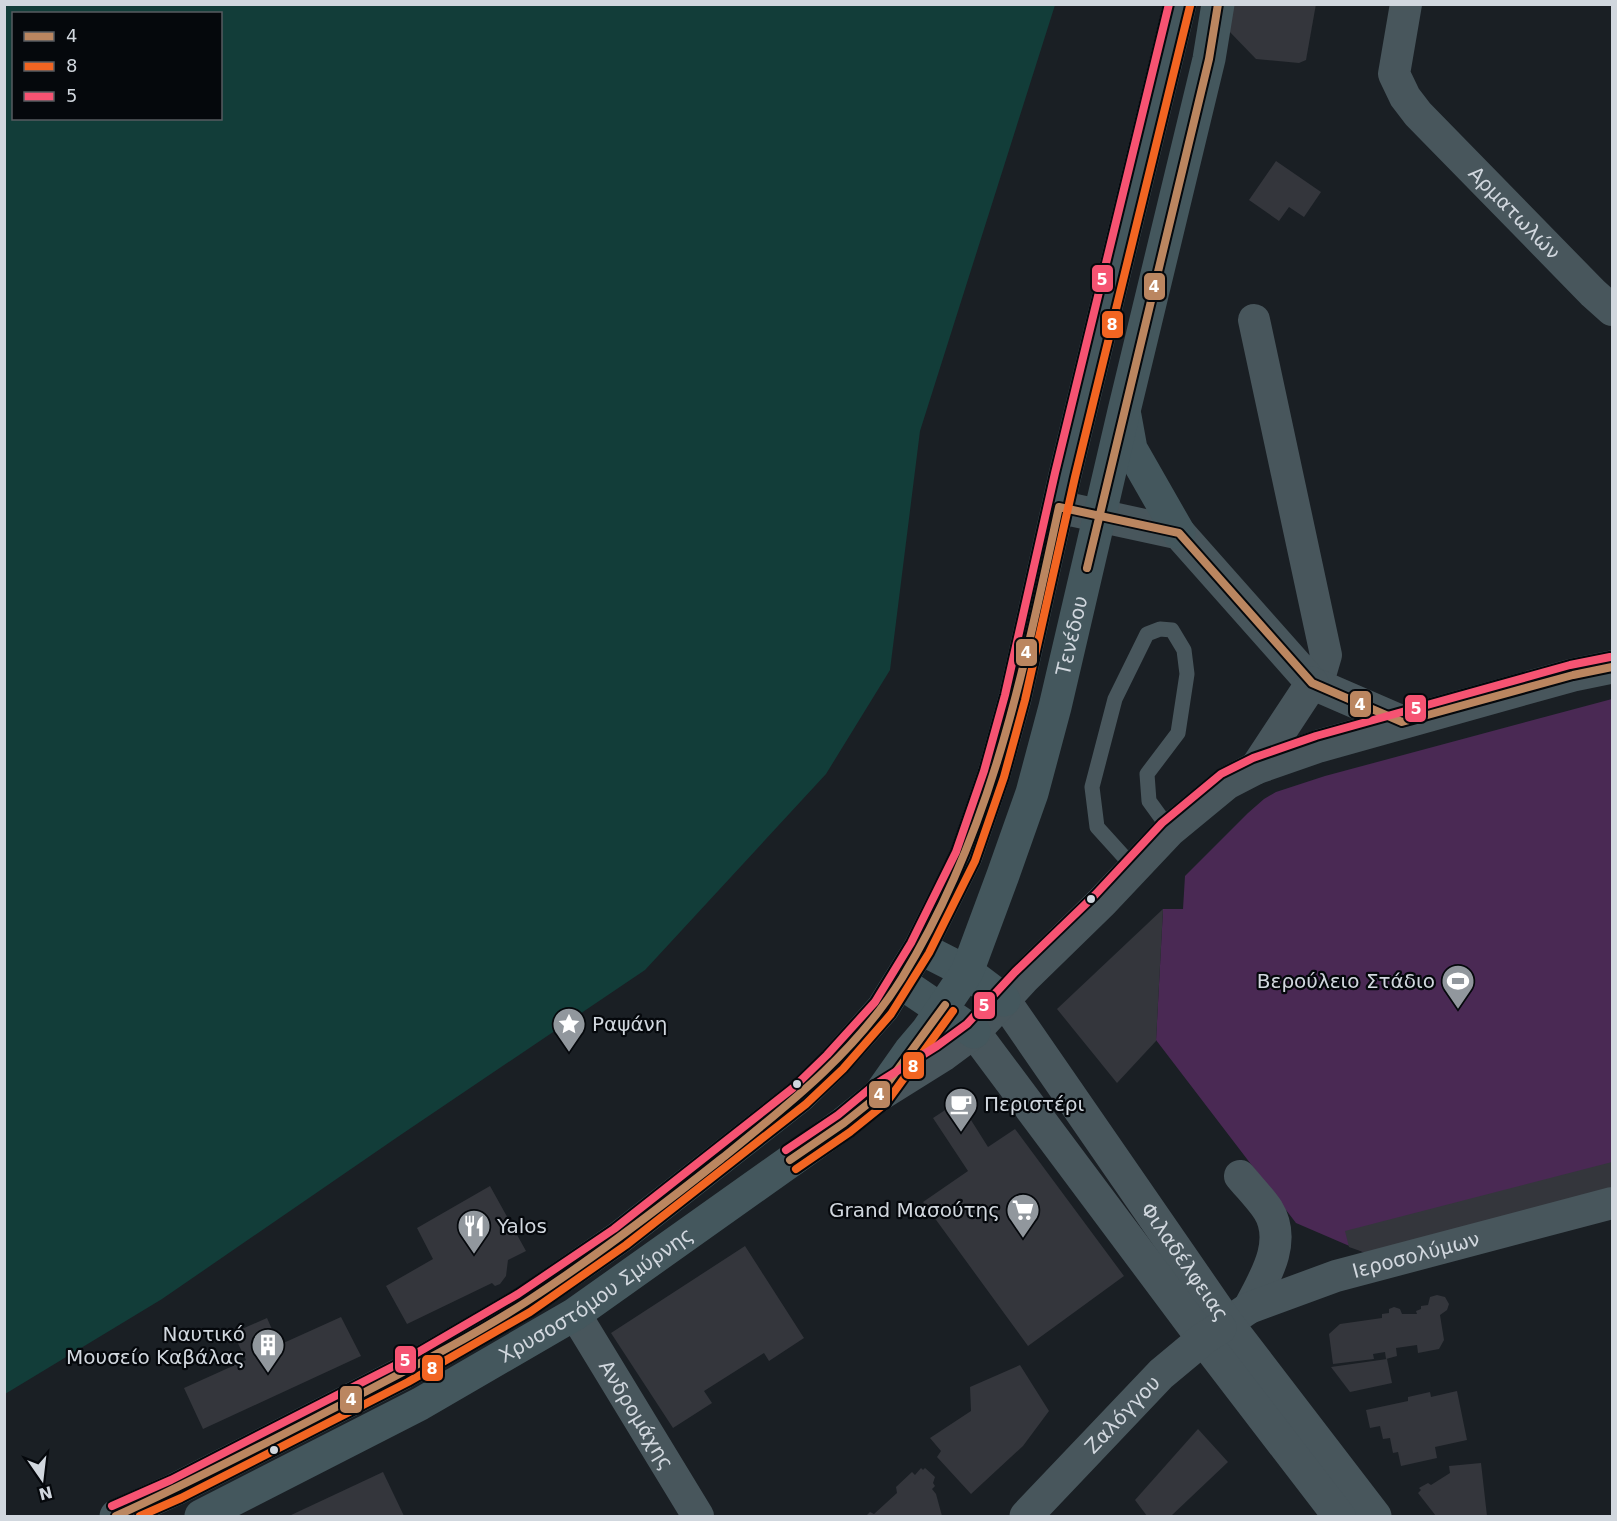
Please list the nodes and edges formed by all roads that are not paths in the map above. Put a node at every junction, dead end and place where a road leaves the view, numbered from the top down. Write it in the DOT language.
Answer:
graph roads {
  1 [pos="1180,4"];
  2 [pos="1218,4"];
  3 [pos="1406,4"];
  4 [pos="1606,293"];
  5 [pos="1254,320"];
  6 [pos="1124,411"];
  7 [pos="1059,507"];
  8 [pos="1101,516"];
  9 [pos="1179,533"];
  10 [pos="1612,667"];
  11 [pos="1312,683"];
  12 [pos="1402,722"];
  13 [pos="1256,768"];
  14 [pos="1170,830"];
  15 [pos="1135,869"];
  16 [pos="920,948"];
  17 [pos="967,972"];
  18 [pos="892,995"];
  19 [pos="1004,1000"];
  20 [pos="942,1009"];
  21 [pos="974,1032"];
  22 [pos="879,1095"];
  23 [pos="1240,1176"];
  24 [pos="1612,1203"];
  25 [pos="575,1314"];
  26 [pos="1226,1323"];
  27 [pos="183,1503"];
  28 [pos="117,1516"];
  29 [pos="201,1516"];
  30 [pos="698,1516"];
  31 [pos="1026,1516"];
  32 [pos="1339,1516"];
  33 [pos="1375,1516"];
  1 -- 7 [label="main road, Τενέδου"];
  2 -- 6 [label="main road, Τενέδου"];
  3 -- 4 [label="street, Αρματωλών"];
  5 -- 11 [label="street"];
  6 -- 8 [label="main road, Τενέδου"];
  6 -- 9 [label="main road"];
  7 -- 8 [label="street"];
  7 -- 16 [label="main road, Τενέδου"];
  8 -- 9 [label="street"];
  8 -- 17 [label="main road, Τενέδου"];
  9 -- 11 [label="street"];
  10 -- 12 [label="street"];
  11 -- 12 [label="street"];
  11 -- 13 [label="street"];
  12 -- 13 [label="street"];
  13 -- 14 [label="street"];
  14 -- 15 [label="street"];
  14 -- 15 [label="lane"];
  15 -- 19 [label="street"];
  16 -- 17 [label="main road"];
  16 -- 18 [label="main road, Τενέδου"];
  17 -- 19 [label="main road"];
  17 -- 20 [label="main road, Τενέδου"];
  18 -- 20 [label="main road"];
  18 -- 27 [label="main road, Χρυσοστόμου Σμύρνης"];
  19 -- 21 [label="street"];
  19 -- 26 [label="street, Φιλαδέλφειας"];
  20 -- 21 [label="main road"];
  20 -- 22 [label="main road, Χρυσοστόμου Σμύρνης"];
  21 -- 22 [label="street"];
  21 -- 26 [label="street, Φιλαδέλφειας"];
  22 -- 25 [label="main road, Χρυσοστόμου Σμύρνης"];
  23 -- 26 [label="street"];
  24 -- 26 [label="street, Ιεροσολύμων"];
  25 -- 29 [label="main road, Χρυσοστόμου Σμύρνης"];
  25 -- 30 [label="street, Ανδρομάχης"];
  26 -- 31 [label="street, Ζαλόγγου"];
  26 -- 32 [label="street, Φιλαδέλφειας"];
  26 -- 33 [label="street, Φιλαδέλφειας"];
  27 -- 28 [label="main road, Χρυσοστόμου Σμύρνης"];
}
